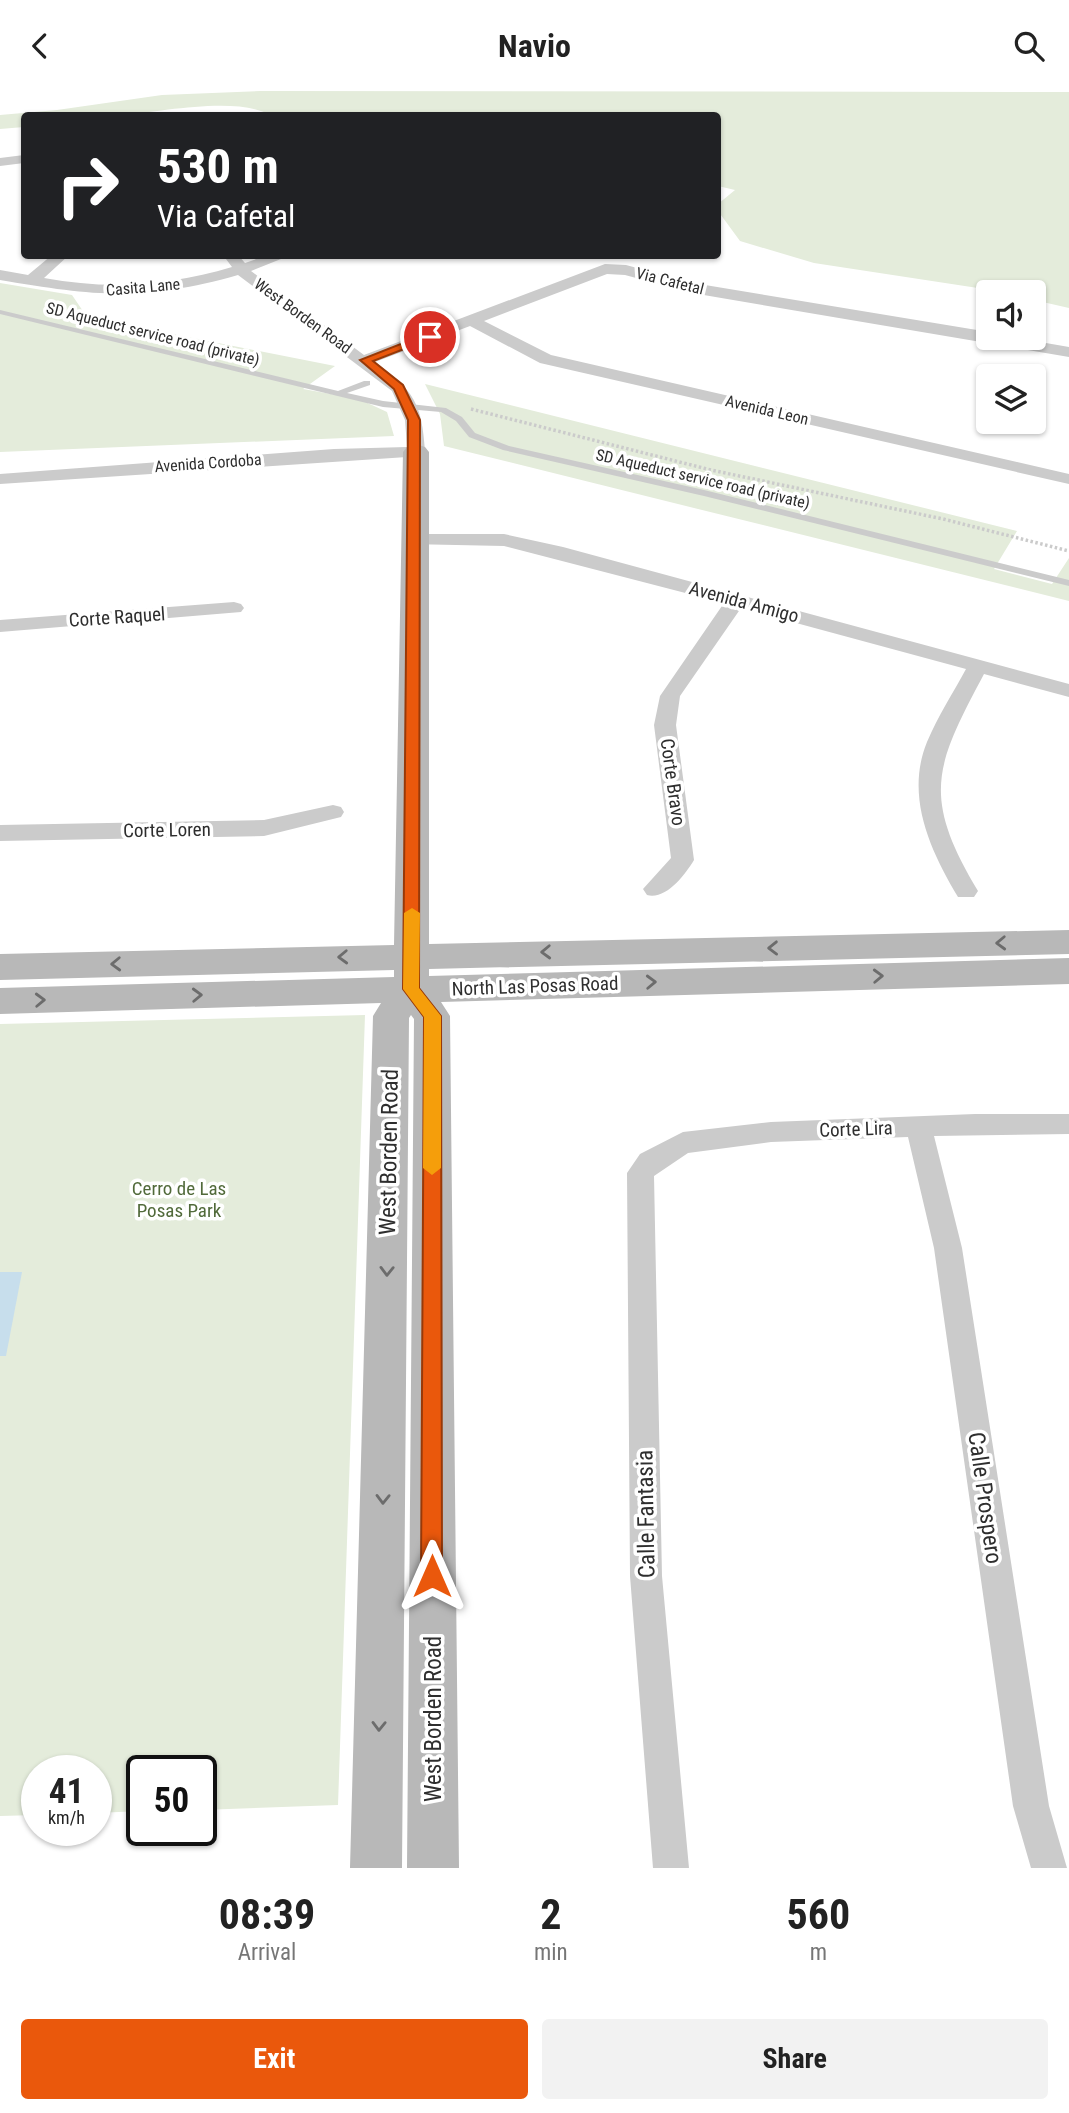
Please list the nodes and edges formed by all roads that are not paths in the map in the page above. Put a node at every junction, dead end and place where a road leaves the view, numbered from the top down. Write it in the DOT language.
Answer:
graph roads {
  1 [pos="21,159"];
  2 [pos="0,162"];
  3 [pos="57,259"];
  4 [pos="233,259"];
  5 [pos="273,259"];
  6 [pos="243,270"];
  7 [pos="0,275"];
  8 [pos="32,280"];
  9 [pos="0,312"];
  10 [pos="473,321"];
  11 [pos="976,336"];
  12 [pos="1046,348"];
  13 [pos="1069,352"];
  14 [pos="365,360"];
  15 [pos="367,383"];
  16 [pos="339,394"];
  17 [pos="410,406"];
  18 [pos="416,452"];
  19 [pos="0,479"];
  20 [pos="1069,479"];
  21 [pos="415,540"];
  22 [pos="1069,583"];
  23 [pos="736,600"];
  24 [pos="234,608"];
  25 [pos="0,626"];
  26 [pos="978,666"];
  27 [pos="1069,691"];
  28 [pos="333,812"];
  29 [pos="0,833"];
  30 [pos="655,889"];
  31 [pos="966,891"];
  32 [pos="1069,942"];
  33 [pos="0,967"];
  34 [pos="1069,971"];
  35 [pos="411,973"];
  36 [pos="0,1001"];
  37 [pos="1069,1124"];
  38 [pos="919,1128"];
  39 [pos="649,1162"];
  40 [pos="376,1868"];
  41 [pos="433,1868"];
  42 [pos="671,1868"];
  43 [pos="1049,1868"];
  1 -- 2 [label="street"];
  3 -- 8 [label="street"];
  4 -- 6 [label="street, West Borden Road"];
  5 -- 6 [label="street, Casita Lane"];
  6 -- 8 [label="street, Casita Lane"];
  6 -- 14 [label="street, West Borden Road"];
  7 -- 8 [label="street, Casita Lane"];
  9 -- 16 [label="lane, SD Aqueduct service road (private)"];
  10 -- 11 [label="street, Via Cafetal"];
  10 -- 14 [label="street, Via Cafetal"];
  10 -- 20 [label="street, Avenida Leon"];
  12 -- 13 [label="street, Via Cafetal"];
  14 -- 17 [label="street, West Borden Road"];
  15 -- 16 [label="lane"];
  16 -- 17 [label="lane, SD Aqueduct service road (private)"];
  17 -- 18 [label="street"];
  17 -- 22 [label="lane, SD Aqueduct service road (private)"];
  18 -- 19 [label="street, Avenida Cordoba"];
  18 -- 21 [label="main road"];
  21 -- 23 [label="street, Avenida Amigo"];
  21 -- 35 [label="main road"];
  23 -- 26 [label="street, Avenida Amigo"];
  23 -- 30 [label="street, Corte Bravo"];
  24 -- 25 [label="street, Corte Raquel"];
  26 -- 27 [label="street, Avenida Amigo"];
  26 -- 31 [label="street"];
  28 -- 29 [label="street, Corte Loren"];
  32 -- 35 [label="main road, North Las Posas Road, one-way"];
  35 -- 33 [label="main road, North Las Posas Road, one-way"];
  35 -- 34 [label="main road, North Las Posas Road, one-way"];
  36 -- 35 [label="main road, North Las Posas Road, one-way"];
  35 -- 40 [label="main road, West Borden Road, one-way"];
  35 -- 41 [label="main road, West Borden Road"];
  37 -- 38 [label="street, Corte Lira"];
  38 -- 39 [label="street, Corte Lira"];
  38 -- 43 [label="street, Calle Prospero"];
  39 -- 42 [label="street, Calle Fantasia"];
}
